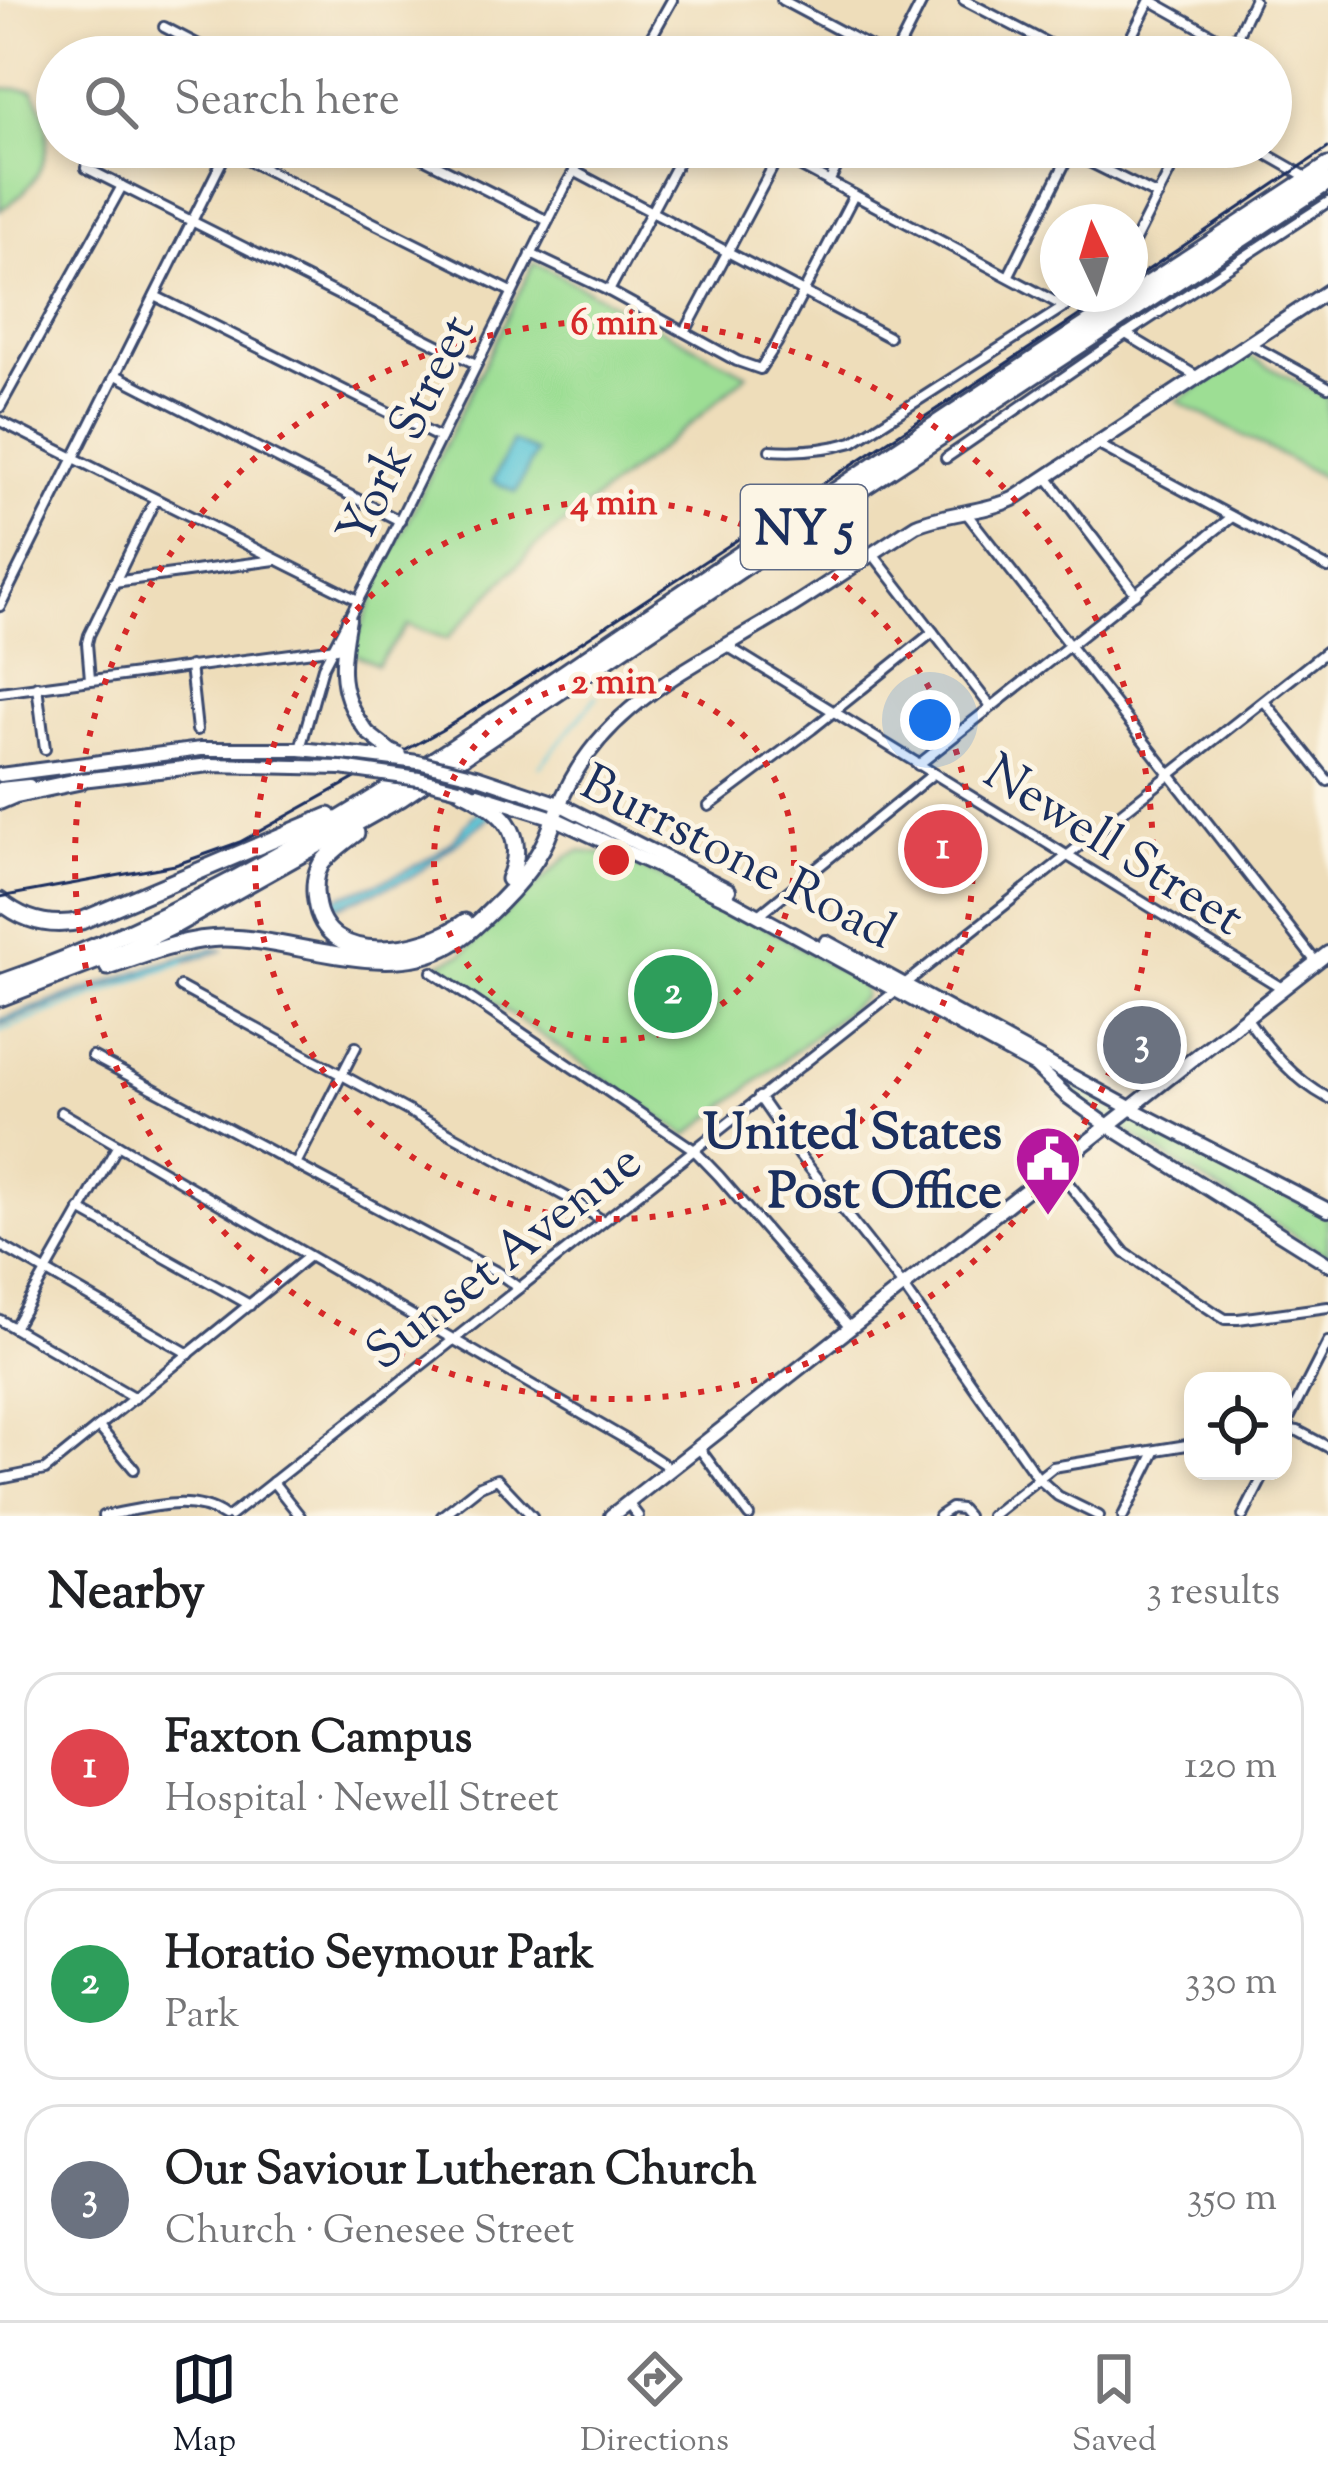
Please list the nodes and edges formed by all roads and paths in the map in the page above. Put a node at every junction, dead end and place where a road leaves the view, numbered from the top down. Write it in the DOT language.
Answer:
graph roads {
  1 [pos="672,0"];
  2 [pos="782,0"];
  3 [pos="922,0"];
  4 [pos="964,0"];
  5 [pos="1150,0"];
  6 [pos="1254,0"];
  7 [pos="164,27"];
  8 [pos="181,36"];
  9 [pos="652,36"];
  10 [pos="851,36"];
  11 [pos="902,36"];
  12 [pos="1033,36"];
  13 [pos="1132,36"];
  14 [pos="1214,36"];
  15 [pos="1237,36"];
  16 [pos="1328,166"];
  17 [pos="86,168"];
  18 [pos="217,168"];
  19 [pos="266,168"];
  20 [pos="443,168"];
  21 [pos="576,168"];
  22 [pos="675,168"];
  23 [pos="772,168"];
  24 [pos="803,168"];
  25 [pos="836,168"];
  26 [pos="1063,168"];
  27 [pos="1106,168"];
  28 [pos="1172,168"];
  29 [pos="1289,168"];
  30 [pos="574,171"];
  31 [pos="829,182"];
  32 [pos="122,186"];
  33 [pos="1323,188"];
  34 [pos="854,195"];
  35 [pos="1158,196"];
  36 [pos="652,212"];
  37 [pos="1148,215"];
  38 [pos="192,221"];
  39 [pos="548,221"];
  40 [pos="729,251"];
  41 [pos="531,254"];
  42 [pos="1009,275"];
  43 [pos="609,291"];
  44 [pos="803,291"];
  45 [pos="1328,291"];
  46 [pos="512,292"];
  47 [pos="1040,293"];
  48 [pos="155,296"];
  49 [pos="1057,312"];
  50 [pos="685,332"];
  51 [pos="1126,334"];
  52 [pos="889,337"];
  53 [pos="1250,344"];
  54 [pos="476,364"];
  55 [pos="116,375"];
  56 [pos="1199,377"];
  57 [pos="1328,387"];
  58 [pos="0,407"];
  59 [pos="0,421"];
  60 [pos="440,438"];
  61 [pos="1096,443"];
  62 [pos="770,450"];
  63 [pos="74,458"];
  64 [pos="946,458"];
  65 [pos="1047,477"];
  66 [pos="155,500"];
  67 [pos="964,511"];
  68 [pos="1232,517"];
  69 [pos="400,520"];
  70 [pos="872,553"];
  71 [pos="277,560"];
  72 [pos="1328,568"];
  73 [pos="114,582"];
  74 [pos="1136,594"];
  75 [pos="358,600"];
  76 [pos="0,606"];
  77 [pos="349,620"];
  78 [pos="933,632"];
  79 [pos="726,645"];
  80 [pos="1069,645"];
  81 [pos="338,648"];
  82 [pos="1328,650"];
  83 [pos="306,652"];
  84 [pos="190,666"];
  85 [pos="320,676"];
  86 [pos="90,679"];
  87 [pos="37,686"];
  88 [pos="0,692"];
  89 [pos="1264,701"];
  90 [pos="991,707"];
  91 [pos="832,712"];
  92 [pos="197,730"];
  93 [pos="45,749"];
  94 [pos="300,749"];
  95 [pos="418,762"];
  96 [pos="918,765"];
  97 [pos="1170,772"];
  98 [pos="933,774"];
  99 [pos="0,775"];
  100 [pos="80,781"];
  101 [pos="1328,782"];
  102 [pos="0,789"];
  103 [pos="459,789"];
  104 [pos="402,790"];
  105 [pos="0,801"];
  106 [pos="710,806"];
  107 [pos="557,811"];
  108 [pos="1066,856"];
  109 [pos="509,879"];
  110 [pos="0,901"];
  111 [pos="762,912"];
  112 [pos="1322,957"];
  113 [pos="432,972"];
  114 [pos="0,983"];
  115 [pos="899,986"];
  116 [pos="180,987"];
  117 [pos="1282,988"];
  118 [pos="24,989"];
  119 [pos="0,998"];
  120 [pos="1246,1017"];
  121 [pos="356,1047"];
  122 [pos="92,1056"];
  123 [pos="1035,1066"];
  124 [pos="341,1076"];
  125 [pos="759,1097"];
  126 [pos="1328,1098"];
  127 [pos="1127,1110"];
  128 [pos="61,1112"];
  129 [pos="1107,1125"];
  130 [pos="118,1145"];
  131 [pos="692,1149"];
  132 [pos="296,1164"];
  133 [pos="1055,1166"];
  134 [pos="80,1210"];
  135 [pos="1328,1210"];
  136 [pos="603,1221"];
  137 [pos="0,1245"];
  138 [pos="308,1256"];
  139 [pos="1328,1264"];
  140 [pos="46,1271"];
  141 [pos="903,1286"];
  142 [pos="519,1288"];
  143 [pos="250,1305"];
  144 [pos="1328,1306"];
  145 [pos="0,1320"];
  146 [pos="14,1328"];
  147 [pos="850,1328"];
  148 [pos="453,1340"];
  149 [pos="1328,1342"];
  150 [pos="189,1354"];
  151 [pos="135,1398"];
  152 [pos="1292,1412"];
  153 [pos="99,1427"];
  154 [pos="1292,1431"];
  155 [pos="1184,1445"];
  156 [pos="698,1447"];
  157 [pos="1328,1447"];
  158 [pos="1156,1450"];
  159 [pos="134,1469"];
  160 [pos="671,1469"];
  161 [pos="1038,1478"];
  162 [pos="0,1479"];
  163 [pos="1261,1480"];
  164 [pos="273,1482"];
  165 [pos="628,1503"];
  166 [pos="103,1516"];
  167 [pos="227,1516"];
  168 [pos="300,1516"];
  169 [pos="442,1516"];
  170 [pos="532,1516"];
  171 [pos="611,1516"];
  172 [pos="638,1516"];
  173 [pos="749,1516"];
  174 [pos="939,1516"];
  175 [pos="967,1516"];
  176 [pos="991,1516"];
  177 [pos="1099,1516"];
  178 [pos="1123,1516"];
  179 [pos="1243,1516"];
  1 -- 9 [label="street"];
  2 -- 10 [label="street"];
  3 -- 11 [label="street"];
  4 -- 12 [label="street"];
  5 -- 13 [label="street"];
  5 -- 14 [label="street"];
  6 -- 15 [label="street"];
  7 -- 8 [label="street"];
  16 -- 33 [label="highway, NY 5"];
  17 -- 32 [label="street"];
  18 -- 38 [label="street"];
  19 -- 46 [label="street"];
  20 -- 39 [label="street"];
  21 -- 30 [label="street, York Street"];
  22 -- 36 [label="street"];
  23 -- 40 [label="street"];
  24 -- 31 [label="street"];
  25 -- 31 [label="street"];
  26 -- 42 [label="street"];
  27 -- 35 [label="street"];
  28 -- 35 [label="street"];
  29 -- 33 [label="street"];
  30 -- 36 [label="street"];
  30 -- 39 [label="street, York Street"];
  31 -- 34 [label="street"];
  32 -- 38 [label="street"];
  32 -- 58 [label="street"];
  33 -- 51 [label="street"];
  33 -- 104 [label="highway, NY 5"];
  34 -- 42 [label="street"];
  34 -- 44 [label="street"];
  35 -- 37 [label="street"];
  36 -- 40 [label="street"];
  36 -- 43 [label="street"];
  38 -- 48 [label="street"];
  38 -- 54 [label="street"];
  39 -- 41 [label="street, York Street"];
  40 -- 44 [label="street"];
  40 -- 50 [label="street"];
  41 -- 43 [label="street"];
  41 -- 46 [label="street, York Street"];
  42 -- 47 [label="street"];
  43 -- 50 [label="street"];
  44 -- 50 [label="street"];
  44 -- 52 [label="street"];
  45 -- 53 [label="street"];
  46 -- 54 [label="street, York Street"];
  48 -- 55 [label="street"];
  48 -- 60 [label="street"];
  49 -- 62 [label="street"];
  51 -- 56 [label="street"];
  51 -- 64 [label="street"];
  53 -- 56 [label="street"];
  53 -- 57 [label="street"];
  54 -- 60 [label="street, York Street"];
  55 -- 63 [label="street"];
  55 -- 69 [label="street"];
  56 -- 61 [label="street"];
  59 -- 63 [label="street"];
  60 -- 69 [label="street, York Street"];
  61 -- 65 [label="street"];
  61 -- 68 [label="street"];
  63 -- 66 [label="street"];
  63 -- 76 [label="street"];
  65 -- 67 [label="street"];
  65 -- 74 [label="street"];
  66 -- 71 [label="street"];
  66 -- 73 [label="street"];
  67 -- 70 [label="street"];
  67 -- 80 [label="street"];
  68 -- 72 [label="street"];
  68 -- 74 [label="street"];
  69 -- 75 [label="street, York Street"];
  70 -- 78 [label="street"];
  70 -- 79 [label="street"];
  71 -- 73 [label="street"];
  71 -- 75 [label="street"];
  73 -- 86 [label="street"];
  74 -- 80 [label="street"];
  75 -- 77 [label="street, York Street"];
  77 -- 81 [label="street"];
  78 -- 90 [label="street"];
  78 -- 91 [label="street"];
  79 -- 91 [label="street, Newell Street"];
  79 -- 107 [label="street"];
  80 -- 90 [label="street"];
  80 -- 97 [label="street"];
  81 -- 83 [label="street"];
  81 -- 85 [label="street"];
  81 -- 95 [label="street, bridge"];
  82 -- 89 [label="street, Sunset Avenue"];
  83 -- 84 [label="street"];
  83 -- 85 [label="street"];
  84 -- 86 [label="street"];
  84 -- 92 [label="street"];
  85 -- 94 [label="street"];
  86 -- 87 [label="street"];
  87 -- 88 [label="street"];
  87 -- 93 [label="street"];
  89 -- 97 [label="street, Sunset Avenue"];
  89 -- 101 [label="street"];
  90 -- 96 [label="street"];
  91 -- 96 [label="street, Newell Street"];
  91 -- 106 [label="street"];
  94 -- 95 [label="street, Burrstone Road, bridge"];
  94 -- 99 [label="street, Burrstone Road"];
  95 -- 107 [label="street, Burrstone Road, bridge"];
  96 -- 98 [label="street, Newell Street"];
  97 -- 108 [label="street, Sunset Avenue"];
  97 -- 112 [label="street"];
  98 -- 108 [label="street, Newell Street"];
  98 -- 111 [label="street"];
  100 -- 102 [label="street, Burrstone Road"];
  100 -- 103 [label="street, Burrstone Road, bridge"];
  100 -- 105 [label="highway"];
  103 -- 107 [label="street, Burrstone Road"];
  103 -- 109 [label="highway"];
  104 -- 109 [label="highway"];
  104 -- 110 [label="highway"];
  104 -- 114 [label="highway, NY 5"];
  104 -- 118 [label="highway, NY 5"];
  107 -- 109 [label="highway"];
  107 -- 111 [label="street, Burrstone Road"];
  107 -- 118 [label="highway"];
  108 -- 115 [label="street, Sunset Avenue"];
  108 -- 117 [label="street, Newell Street"];
  111 -- 115 [label="street, Burrstone Road"];
  112 -- 117 [label="street"];
  113 -- 131 [label="street"];
  115 -- 123 [label="street, Burrstone Road"];
  115 -- 125 [label="street, Sunset Avenue"];
  115 -- 127 [label="street, Burrstone Road"];
  116 -- 124 [label="street"];
  117 -- 120 [label="street"];
  118 -- 119 [label="highway, NY 5"];
  120 -- 126 [label="street"];
  120 -- 127 [label="street"];
  121 -- 124 [label="street"];
  122 -- 132 [label="street"];
  123 -- 127 [label="street"];
  123 -- 129 [label="street, Burrstone Road"];
  124 -- 132 [label="street"];
  124 -- 136 [label="street"];
  125 -- 131 [label="street, Sunset Avenue"];
  125 -- 141 [label="street"];
  127 -- 129 [label="street"];
  127 -- 135 [label="street"];
  128 -- 130 [label="street"];
  129 -- 133 [label="street"];
  129 -- 139 [label="street, Burrstone Road"];
  130 -- 134 [label="street"];
  130 -- 138 [label="street"];
  131 -- 136 [label="street, Sunset Avenue"];
  131 -- 147 [label="street"];
  132 -- 142 [label="street"];
  133 -- 141 [label="street"];
  133 -- 144 [label="street"];
  134 -- 140 [label="street"];
  134 -- 143 [label="street"];
  136 -- 142 [label="street, Sunset Avenue"];
  137 -- 140 [label="street"];
  138 -- 143 [label="street"];
  138 -- 148 [label="street"];
  140 -- 146 [label="street"];
  140 -- 150 [label="street"];
  141 -- 147 [label="street"];
  141 -- 161 [label="street"];
  142 -- 148 [label="street, Sunset Avenue"];
  143 -- 150 [label="street"];
  145 -- 146 [label="street"];
  146 -- 151 [label="street"];
  147 -- 156 [label="street"];
  148 -- 160 [label="street"];
  148 -- 164 [label="street, Sunset Avenue"];
  149 -- 152 [label="street"];
  150 -- 151 [label="street"];
  151 -- 153 [label="street"];
  153 -- 159 [label="street"];
  153 -- 162 [label="street"];
  154 -- 157 [label="street"];
  155 -- 158 [label="street"];
  156 -- 160 [label="street"];
  156 -- 173 [label="street"];
  158 -- 161 [label="street"];
  158 -- 178 [label="street"];
  160 -- 165 [label="street"];
  161 -- 176 [label="street"];
  161 -- 177 [label="street"];
  163 -- 179 [label="street"];
  164 -- 167 [label="street, Sunset Avenue"];
  164 -- 168 [label="street"];
  165 -- 171 [label="street"];
  165 -- 172 [label="street"];
  166 -- 167 [label="street"];
  169 -- 170 [label="street"];
  174 -- 175 [label="street"];
}
